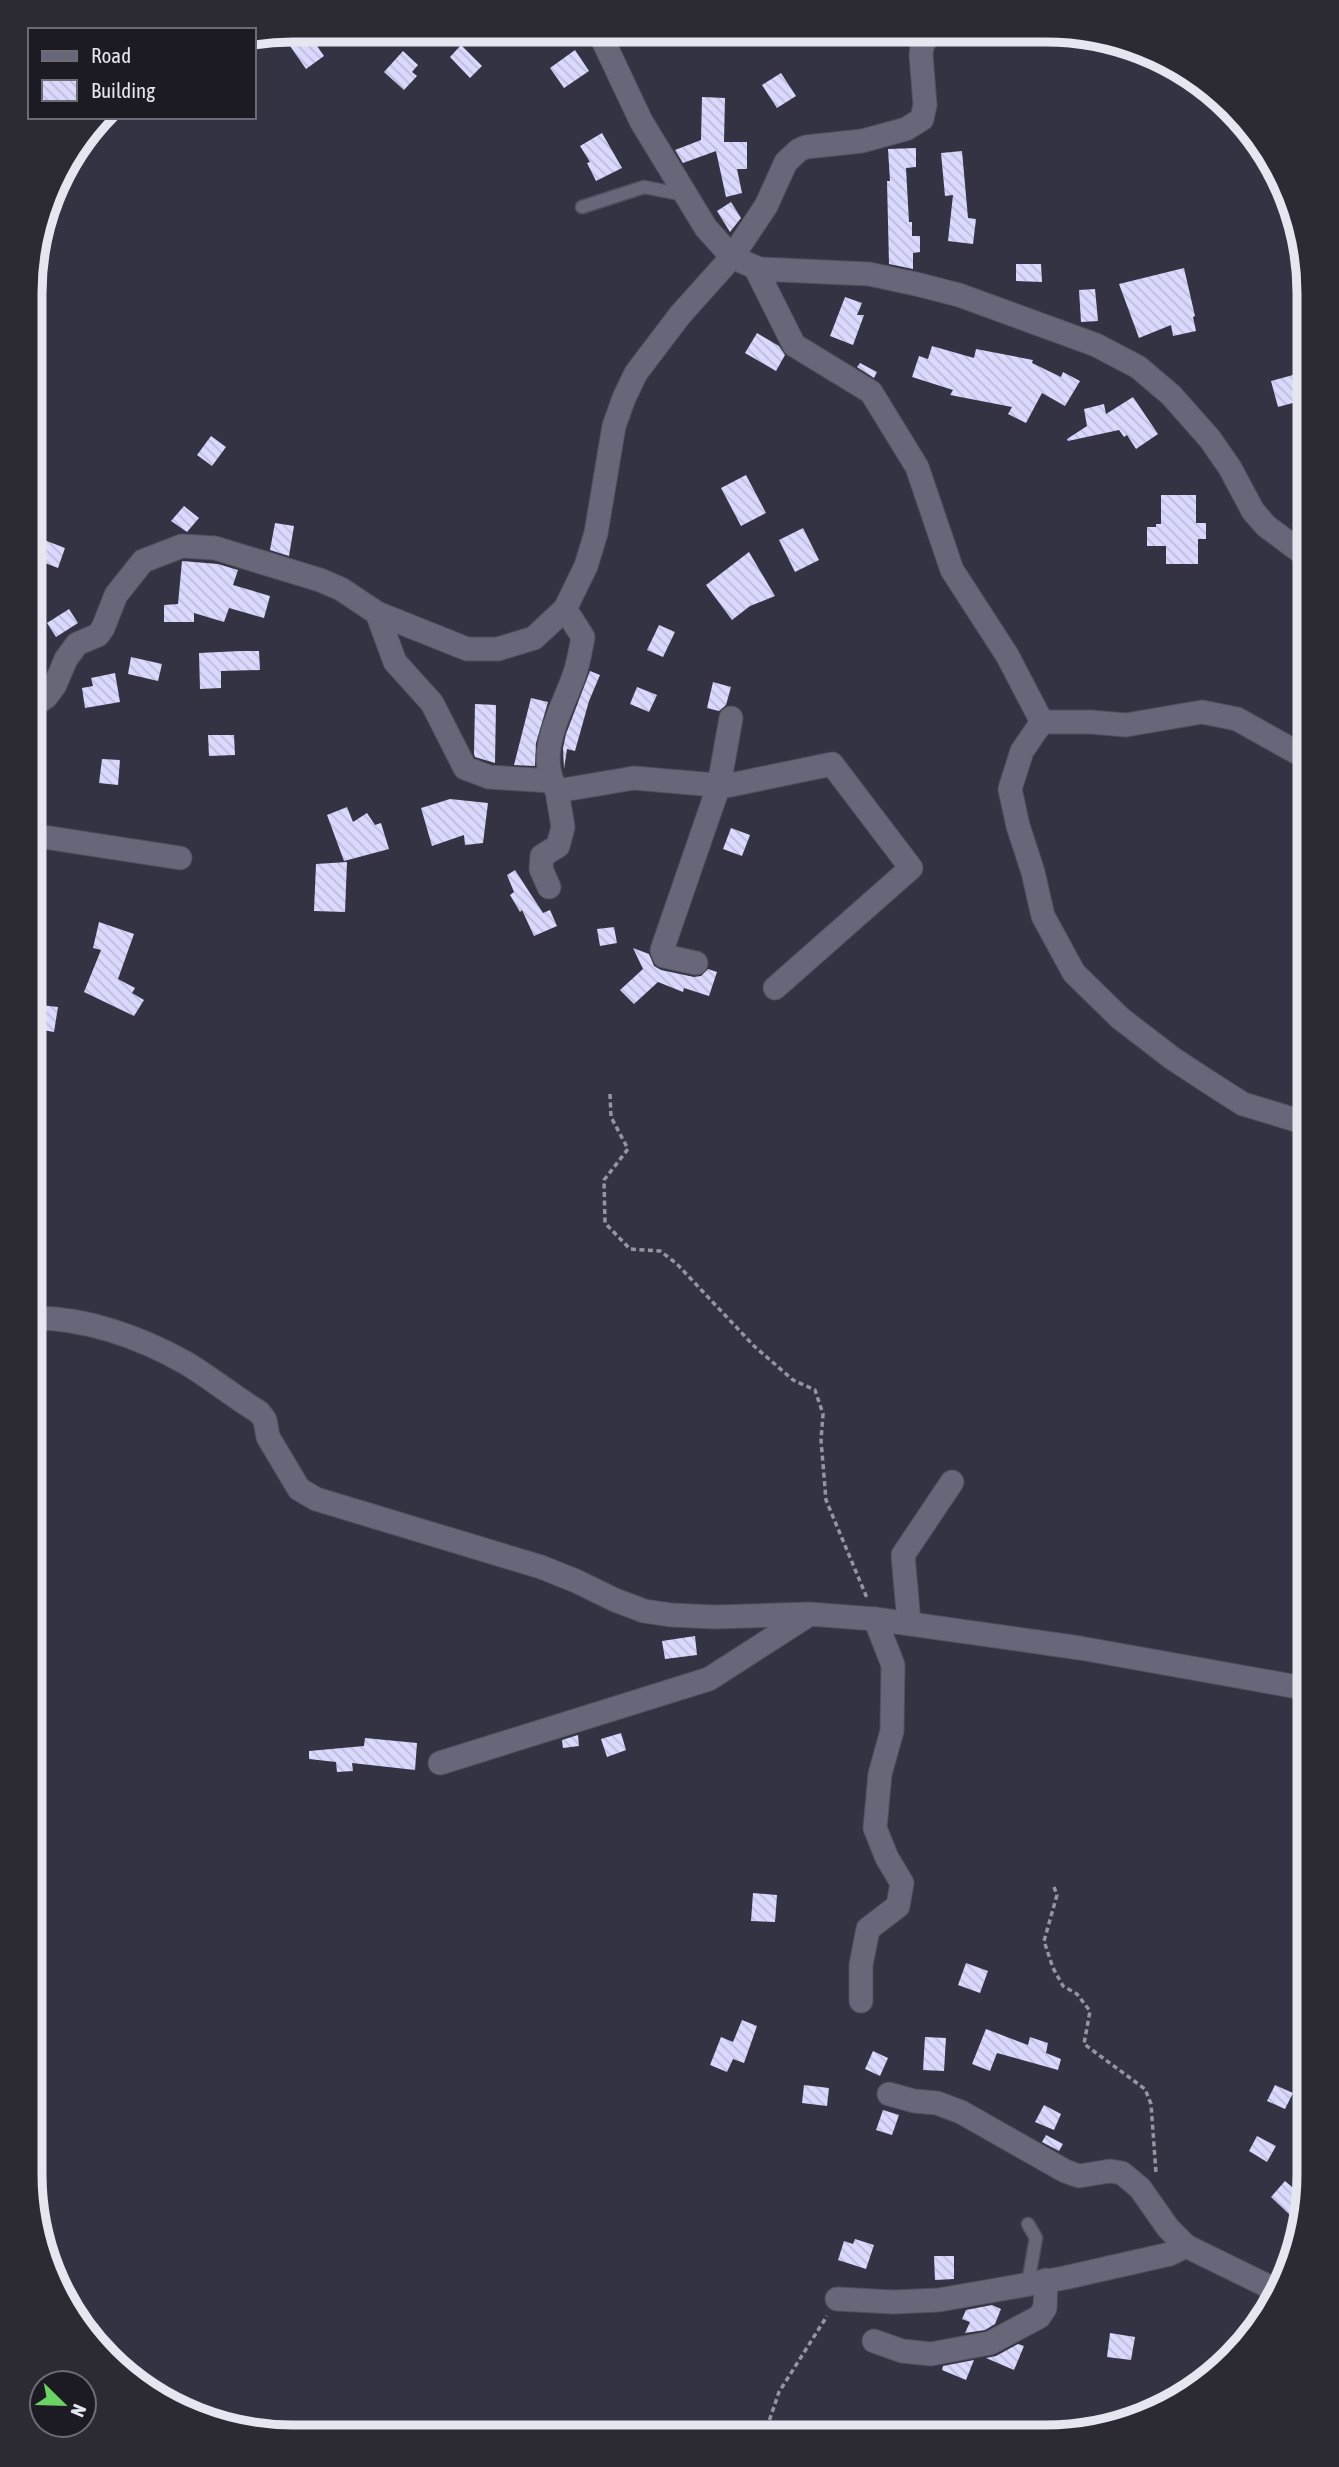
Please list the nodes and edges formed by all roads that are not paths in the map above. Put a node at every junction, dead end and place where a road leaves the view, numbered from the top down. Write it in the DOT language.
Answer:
graph roads {
  1 [pos="603,42"];
  2 [pos="924,42"];
  3 [pos="686,195"];
  4 [pos="582,207"];
  5 [pos="732,257"];
  6 [pos="755,267"];
  7 [pos="1297,549"];
  8 [pos="565,610"];
  9 [pos="377,613"];
  10 [pos="42,700"];
  11 [pos="731,718"];
  12 [pos="1042,722"];
  13 [pos="1297,752"];
  14 [pos="719,785"];
  15 [pos="554,786"];
  16 [pos="42,837"];
  17 [pos="180,858"];
  18 [pos="549,887"];
  19 [pos="696,963"];
  20 [pos="775,988"];
  21 [pos="1297,1120"];
  22 [pos="42,1318"];
  23 [pos="952,1482"];
  24 [pos="809,1614"];
  25 [pos="875,1619"];
  26 [pos="909,1623"];
  27 [pos="1297,1687"];
  28 [pos="440,1763"];
  29 [pos="862,2001"];
  30 [pos="889,2094"];
  31 [pos="1028,2224"];
  32 [pos="1186,2246"];
  33 [pos="1037,2282"];
  34 [pos="1270,2287"];
  35 [pos="837,2300"];
  36 [pos="874,2341"];
  1 -- 3 [label="street"];
  2 -- 5 [label="street"];
  3 -- 4 [label="lane"];
  3 -- 5 [label="street"];
  5 -- 6 [label="street"];
  5 -- 8 [label="street"];
  6 -- 7 [label="street"];
  6 -- 12 [label="street"];
  8 -- 9 [label="street"];
  8 -- 15 [label="street"];
  9 -- 10 [label="street"];
  9 -- 15 [label="street"];
  11 -- 14 [label="street"];
  12 -- 13 [label="street"];
  12 -- 21 [label="street"];
  14 -- 15 [label="street"];
  14 -- 19 [label="street"];
  14 -- 20 [label="street"];
  15 -- 18 [label="street"];
  16 -- 17 [label="street"];
  22 -- 24 [label="street"];
  23 -- 26 [label="street"];
  24 -- 25 [label="street"];
  24 -- 28 [label="street"];
  25 -- 26 [label="street"];
  25 -- 29 [label="street"];
  26 -- 27 [label="street"];
  30 -- 32 [label="street"];
  31 -- 33 [label="lane"];
  32 -- 33 [label="street"];
  32 -- 34 [label="street"];
  33 -- 35 [label="street"];
  33 -- 36 [label="street"];
}
